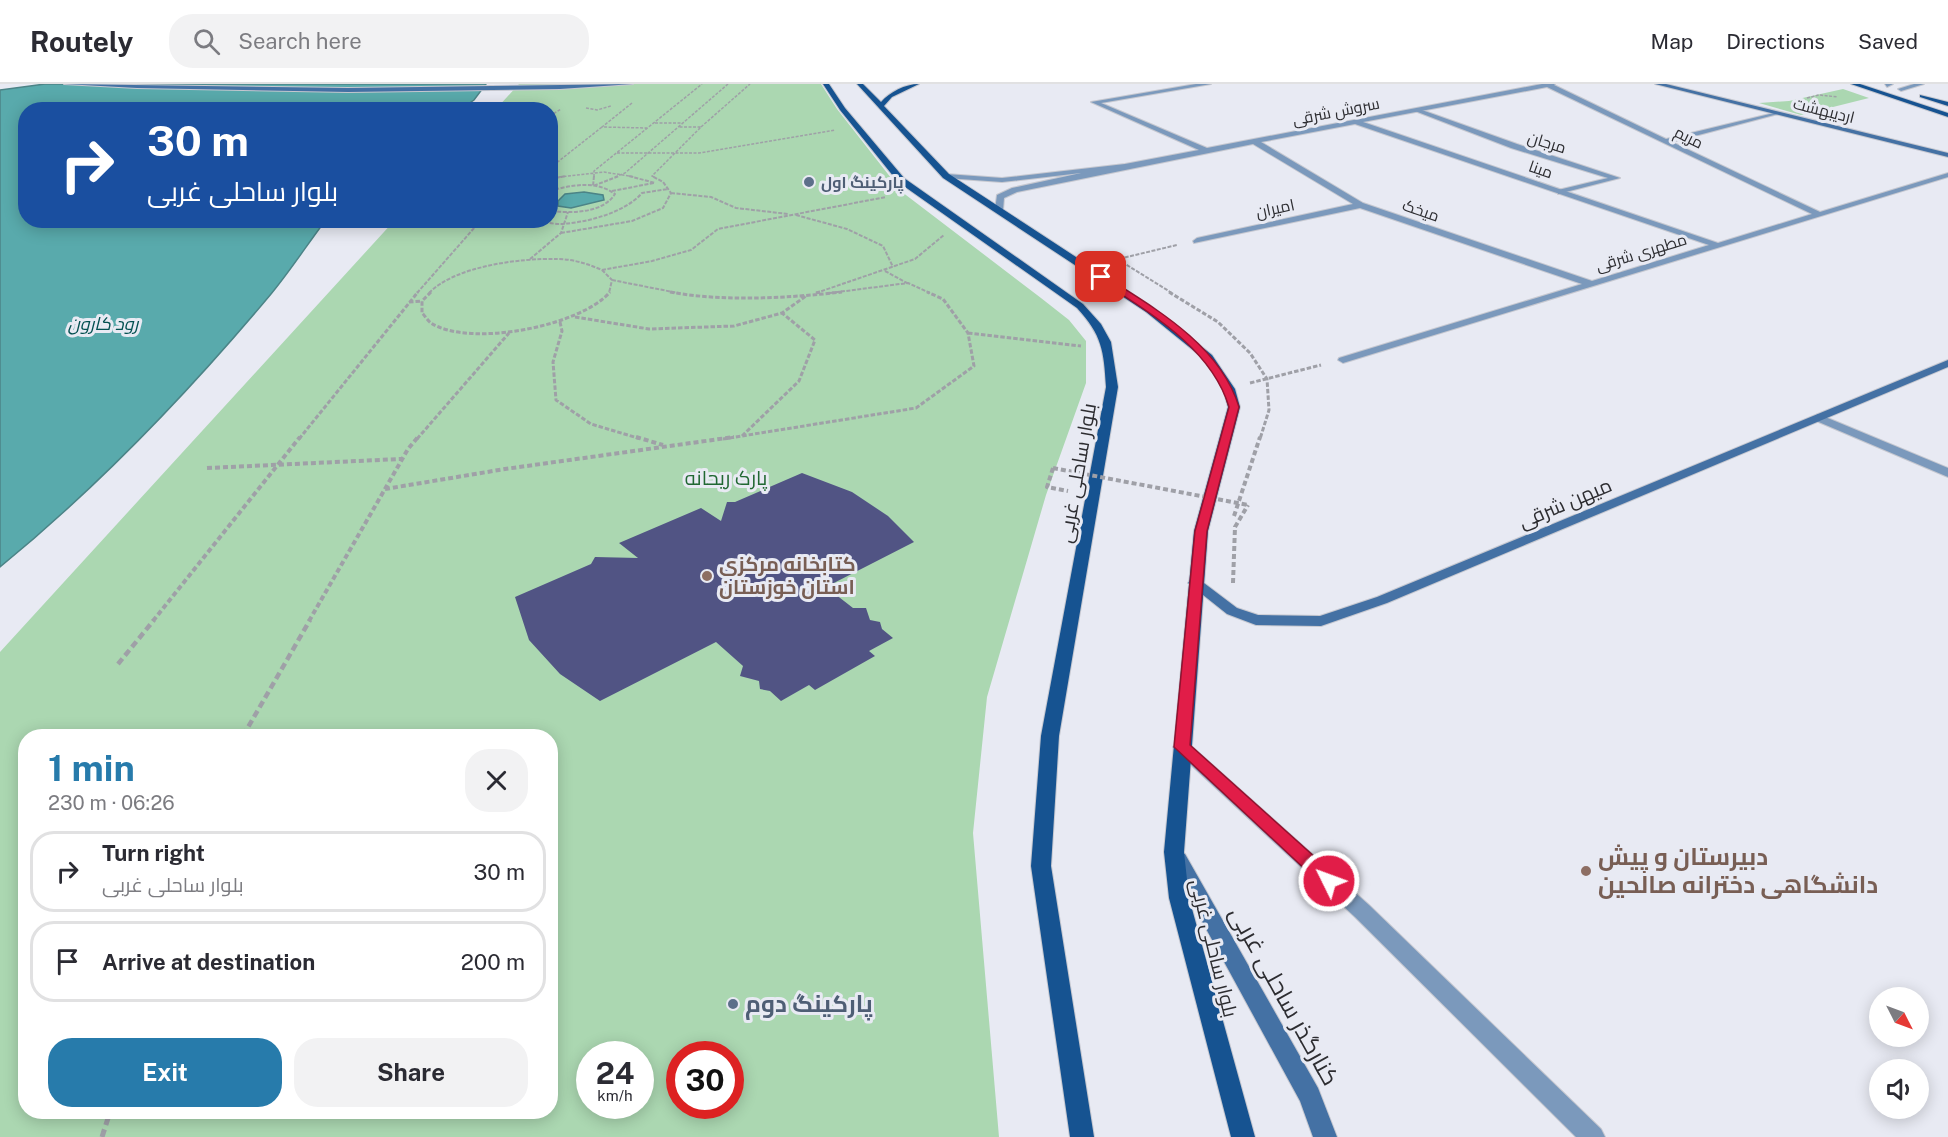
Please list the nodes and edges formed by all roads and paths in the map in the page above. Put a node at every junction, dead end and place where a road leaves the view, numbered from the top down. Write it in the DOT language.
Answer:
graph roads {
  1 [pos="67,84"];
  2 [pos="168,84"];
  3 [pos="547,84"];
  4 [pos="630,84"];
  5 [pos="702,84"];
  6 [pos="728,84"];
  7 [pos="750,84"];
  8 [pos="826,84"];
  9 [pos="860,84"];
  10 [pos="916,84"];
  11 [pos="1208,84"];
  12 [pos="1550,84"];
  13 [pos="1658,84"];
  14 [pos="1854,84"];
  15 [pos="1887,84"];
  16 [pos="1921,84"];
  17 [pos="1901,89"];
  18 [pos="637,99"];
  19 [pos="1948,104"];
  20 [pos="880,107"];
  21 [pos="1417,110"];
  22 [pos="1776,113"];
  23 [pos="1948,115"];
  24 [pos="1355,122"];
  25 [pos="654,123"];
  26 [pos="682,124"];
  27 [pos="603,127"];
  28 [pos="678,127"];
  29 [pos="701,127"];
  30 [pos="856,127"];
  31 [pos="648,128"];
  32 [pos="1254,141"];
  33 [pos="1666,141"];
  34 [pos="1207,150"];
  35 [pos="617,153"];
  36 [pos="674,153"];
  37 [pos="1948,155"];
  38 [pos="558,162"];
  39 [pos="1125,166"];
  40 [pos="594,171"];
  41 [pos="625,173"];
  42 [pos="1948,175"];
  43 [pos="946,176"];
  44 [pos="558,177"];
  45 [pos="663,182"];
  46 [pos="655,183"];
  47 [pos="593,186"];
  48 [pos="558,189"];
  49 [pos="668,189"];
  50 [pos="612,190"];
  51 [pos="917,191"];
  52 [pos="1561,192"];
  53 [pos="671,193"];
  54 [pos="1360,205"];
  55 [pos="999,210"];
  56 [pos="558,211"];
  57 [pos="568,212"];
  58 [pos="1818,214"];
  59 [pos="794,215"];
  60 [pos="960,221"];
  61 [pos="558,222"];
  62 [pos="564,223"];
  63 [pos="474,228"];
  64 [pos="561,233"];
  65 [pos="1197,241"];
  66 [pos="1716,245"];
  67 [pos="529,260"];
  68 [pos="893,267"];
  69 [pos="1084,267"];
  70 [pos="603,270"];
  71 [pos="884,270"];
  72 [pos="612,280"];
  73 [pos="1589,283"];
  74 [pos="908,284"];
  75 [pos="807,296"];
  76 [pos="422,301"];
  77 [pos="409,302"];
  78 [pos="782,313"];
  79 [pos="575,317"];
  80 [pos="560,322"];
  81 [pos="509,332"];
  82 [pos="968,333"];
  83 [pos="1109,349"];
  84 [pos="1343,360"];
  85 [pos="1948,363"];
  86 [pos="1229,389"];
  87 [pos="1818,418"];
  88 [pos="741,436"];
  89 [pos="666,447"];
  90 [pos="402,459"];
  91 [pos="277,466"];
  92 [pos="207,468"];
  93 [pos="1948,473"];
  94 [pos="1047,488"];
  95 [pos="385,489"];
  96 [pos="1195,583"];
  97 [pos="1232,610"];
  98 [pos="118,664"];
  99 [pos="247,729"];
  100 [pos="1182,747"];
  101 [pos="1174,852"];
  102 [pos="108,1119"];
  103 [pos="102,1137"];
  104 [pos="1082,1137"];
  105 [pos="1243,1137"];
  106 [pos="1325,1137"];
  107 [pos="1593,1137"];
  1 -- 4 [label="main road"];
  2 -- 3 [label="main road"];
  5 -- 25 [label="path"];
  6 -- 26 [label="path"];
  7 -- 29 [label="path"];
  8 -- 30 [label="main road, بلوار ساحلی غربی"];
  9 -- 20 [label="main road, بلوار ساحلی غربی"];
  10 -- 20 [label="main road"];
  11 -- 34 [label="street"];
  12 -- 21 [label="street, سروش شرقی"];
  12 -- 33 [label="street, مریم"];
  13 -- 22 [label="main road, اردیبهشت"];
  14 -- 23 [label="main road"];
  15 -- 17 [label="main road"];
  16 -- 17 [label="street"];
  17 -- 19 [label="main road"];
  18 -- 27 [label="path"];
  20 -- 43 [label="main road, بلوار ساحلی غربی"];
  21 -- 24 [label="street, سروش شرقی"];
  21 -- 52 [label="street, مرجان"];
  22 -- 33 [label="street"];
  22 -- 37 [label="main road, اردیبهشت"];
  24 -- 32 [label="street, سروش شرقی"];
  24 -- 52 [label="street, مینا"];
  25 -- 26 [label="path"];
  25 -- 31 [label="path"];
  26 -- 28 [label="path"];
  27 -- 31 [label="path"];
  27 -- 38 [label="path"];
  28 -- 29 [label="path"];
  28 -- 41 [label="path"];
  29 -- 36 [label="path"];
  30 -- 36 [label="path"];
  30 -- 51 [label="main road, بلوار ساحلی غربی"];
  31 -- 35 [label="path"];
  32 -- 34 [label="street, سروش شرقی"];
  32 -- 54 [label="street, میخک"];
  33 -- 58 [label="street, مریم"];
  34 -- 39 [label="street, سروش شرقی"];
  35 -- 36 [label="path"];
  35 -- 40 [label="path"];
  36 -- 45 [label="path"];
  39 -- 43 [label="street"];
  39 -- 55 [label="street"];
  40 -- 41 [label="path"];
  40 -- 44 [label="path"];
  40 -- 47 [label="path"];
  41 -- 46 [label="path"];
  41 -- 47 [label="path"];
  42 -- 58 [label="street, مطهری شرقی"];
  43 -- 55 [label="main road, بلوار ساحلی غربی"];
  45 -- 46 [label="path"];
  45 -- 49 [label="path"];
  46 -- 50 [label="path"];
  47 -- 48 [label="path"];
  47 -- 50 [label="path"];
  49 -- 53 [label="path"];
  49 -- 62 [label="path"];
  50 -- 57 [label="path"];
  51 -- 59 [label="path"];
  51 -- 60 [label="main road, بلوار ساحلی غربی"];
  52 -- 66 [label="street, مینا"];
  53 -- 59 [label="path"];
  53 -- 64 [label="path"];
  54 -- 65 [label="street, امیران"];
  54 -- 73 [label="street, میخک"];
  55 -- 69 [label="main road, بلوار ساحلی غربی"];
  56 -- 57 [label="path"];
  57 -- 62 [label="path"];
  58 -- 66 [label="street, مطهری شرقی"];
  59 -- 68 [label="path"];
  59 -- 70 [label="path"];
  60 -- 68 [label="path"];
  60 -- 83 [label="main road, بلوار ساحلی غربی"];
  61 -- 62 [label="path"];
  62 -- 64 [label="path"];
  63 -- 77 [label="path"];
  64 -- 67 [label="path"];
  65 -- 69 [label="path"];
  66 -- 73 [label="street, مطهری شرقی"];
  67 -- 70 [label="path"];
  67 -- 76 [label="path"];
  68 -- 71 [label="path"];
  69 -- 86 [label="main road, بلوار ساحلی غربی"];
  70 -- 72 [label="path"];
  71 -- 74 [label="path"];
  71 -- 75 [label="path"];
  72 -- 75 [label="path"];
  72 -- 79 [label="path"];
  73 -- 84 [label="street, مطهری شرقی"];
  74 -- 75 [label="path"];
  74 -- 82 [label="path"];
  75 -- 78 [label="path"];
  76 -- 77 [label="path"];
  76 -- 81 [label="path"];
  77 -- 91 [label="path"];
  78 -- 79 [label="path"];
  78 -- 88 [label="path"];
  79 -- 80 [label="path"];
  80 -- 81 [label="path"];
  80 -- 89 [label="path"];
  81 -- 90 [label="path"];
  82 -- 83 [label="path"];
  82 -- 88 [label="path"];
  83 -- 104 [label="main road, بلوار ساحلی غربی"];
  84 -- 86 [label="path"];
  85 -- 87 [label="main road, میهن شرقی"];
  86 -- 96 [label="main road, بلوار ساحلی غربی"];
  87 -- 93 [label="street"];
  87 -- 97 [label="main road, میهن شرقی"];
  88 -- 89 [label="path"];
  89 -- 95 [label="path"];
  90 -- 91 [label="path"];
  90 -- 95 [label="path"];
  91 -- 92 [label="path"];
  91 -- 98 [label="path"];
  94 -- 97 [label="path, bridge"];
  95 -- 99 [label="path"];
  96 -- 97 [label="main road, میهن شرقی"];
  96 -- 100 [label="main road, بلوار ساحلی غربی"];
  100 -- 101 [label="main road, بلوار ساحلی غربی"];
  100 -- 107 [label="street"];
  101 -- 105 [label="main road, بلوار ساحلی غربی"];
  101 -- 106 [label="main road, کنارگذر ساحلی غربی"];
  102 -- 103 [label="path"];
}
